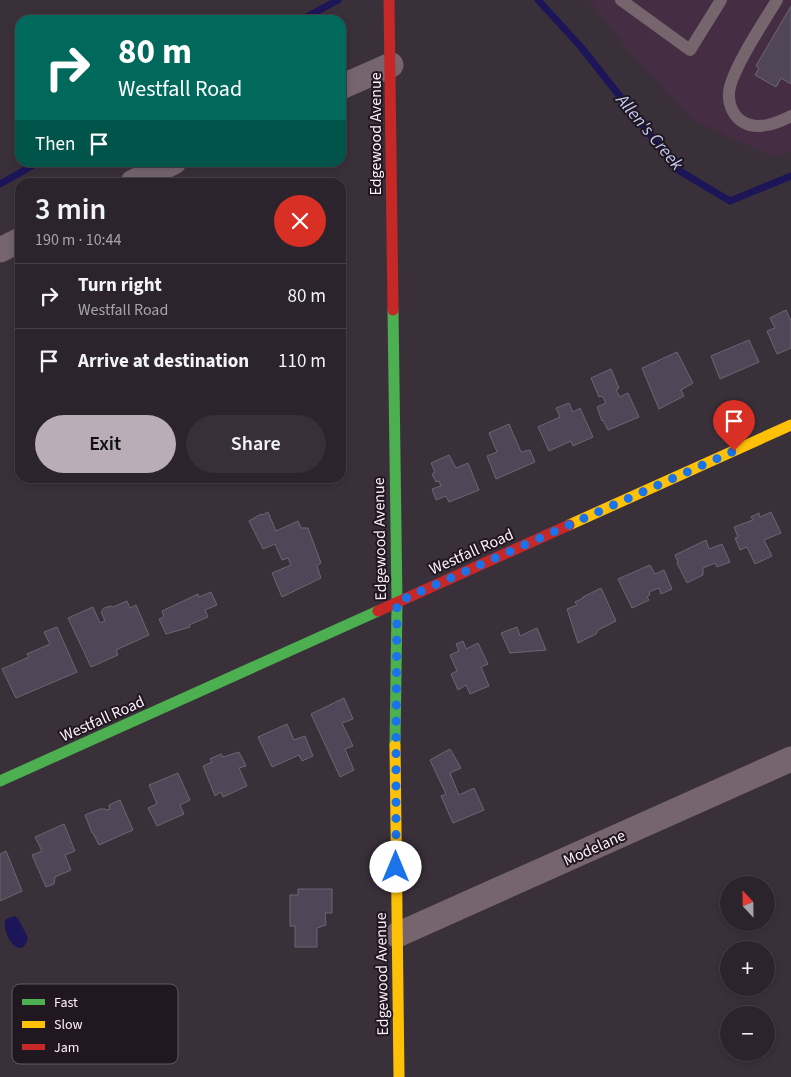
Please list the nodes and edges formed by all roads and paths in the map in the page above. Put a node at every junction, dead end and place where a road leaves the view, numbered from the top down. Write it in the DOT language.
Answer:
graph roads {
  1 [pos="389,0"];
  2 [pos="622,0"];
  3 [pos="721,0"];
  4 [pos="777,0"];
  5 [pos="391,65"];
  6 [pos="346,85"];
  7 [pos="791,116"];
  8 [pos="164,167"];
  9 [pos="141,178"];
  10 [pos="15,242"];
  11 [pos="0,250"];
  12 [pos="791,426"];
  13 [pos="397,602"];
  14 [pos="791,759"];
  15 [pos="0,781"];
  16 [pos="397,935"];
  17 [pos="399,1077"];
  1 -- 5 [label="street, Edgewood Avenue"];
  2 -- 3 [label="lane"];
  4 -- 7 [label="lane"];
  5 -- 6 [label="street"];
  5 -- 13 [label="street, Edgewood Avenue"];
  8 -- 9 [label="street"];
  10 -- 11 [label="street"];
  12 -- 13 [label="street, Westfall Road"];
  13 -- 15 [label="street, Westfall Road"];
  13 -- 16 [label="street, Edgewood Avenue"];
  14 -- 16 [label="street, Modelane"];
  16 -- 17 [label="street, Edgewood Avenue"];
}
